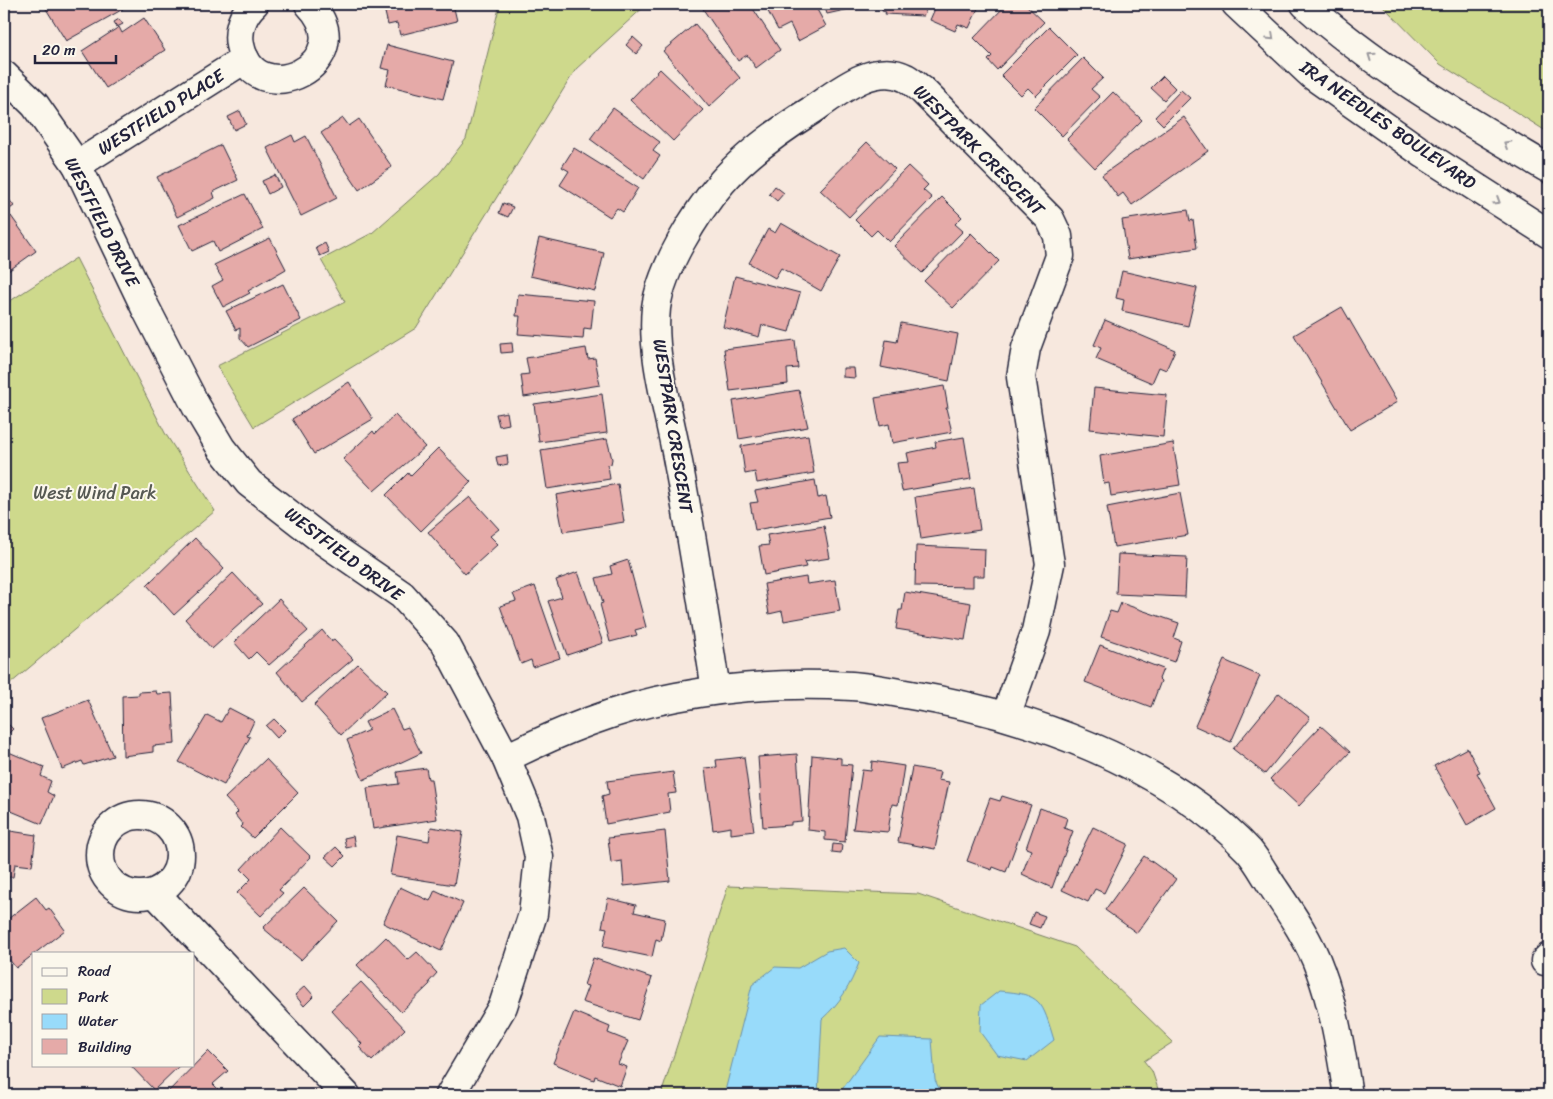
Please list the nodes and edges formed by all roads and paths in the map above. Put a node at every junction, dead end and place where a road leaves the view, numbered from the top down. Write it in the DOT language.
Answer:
graph roads {
  1 [pos="254,4"];
  2 [pos="309,4"];
  3 [pos="1236,4"];
  4 [pos="1305,4"];
  5 [pos="245,60"];
  6 [pos="4,75"];
  7 [pos="77,165"];
  8 [pos="1549,169"];
  9 [pos="1549,234"];
  10 [pos="716,690"];
  11 [pos="1006,716"];
  12 [pos="506,758"];
  13 [pos="155,893"];
  14 [pos="346,1095"];
  15 [pos="450,1095"];
  16 [pos="1348,1095"];
  1 -- 5 [label="street"];
  2 -- 5 [label="street"];
  3 -- 9 [label="street, IRA NEEDLES BOULEVARD, one-way"];
  8 -- 4 [label="street, one-way"];
  5 -- 7 [label="street, WESTFIELD PLACE"];
  6 -- 7 [label="street, WESTFIELD DRIVE"];
  7 -- 12 [label="street, WESTFIELD DRIVE"];
  10 -- 11 [label="street"];
  10 -- 11 [label="street, WESTPARK CRESCENT"];
  10 -- 12 [label="street"];
  11 -- 16 [label="street"];
  12 -- 15 [label="street, WESTFIELD DRIVE"];
  13 -- 14 [label="street"];
}
